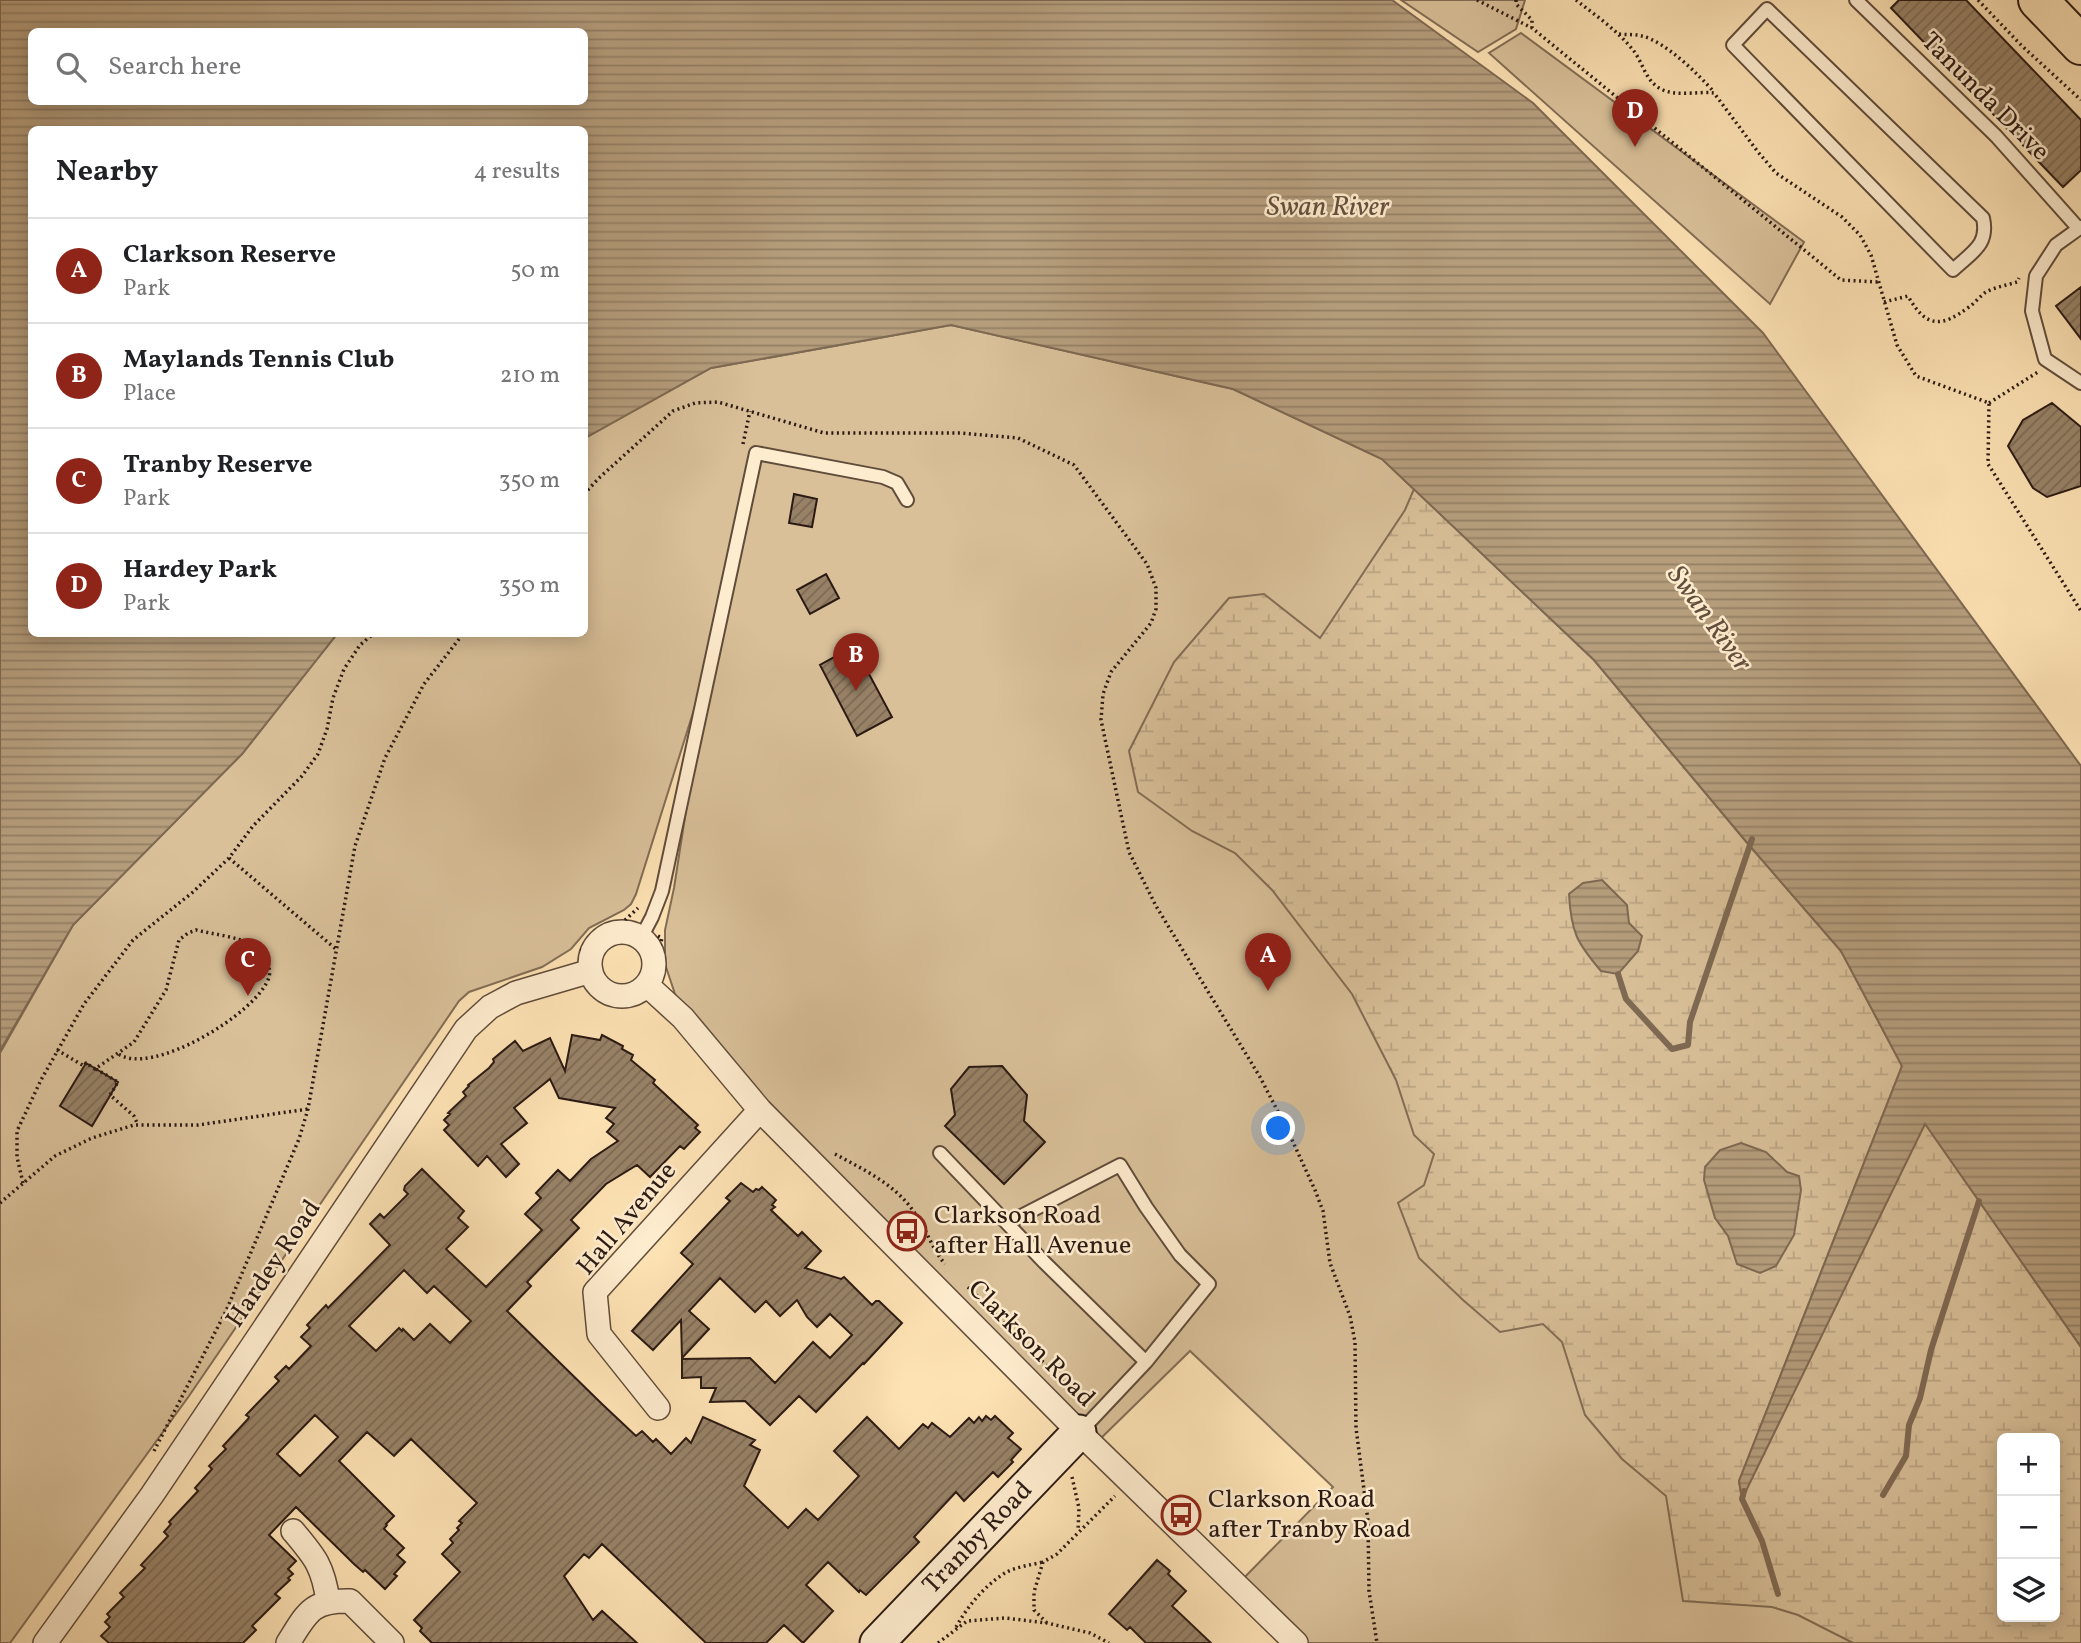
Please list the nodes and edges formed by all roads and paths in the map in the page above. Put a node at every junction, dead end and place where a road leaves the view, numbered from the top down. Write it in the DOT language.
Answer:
graph roads {
  1 [pos="1477,0"];
  2 [pos="1516,0"];
  3 [pos="1576,0"];
  4 [pos="1856,0"];
  5 [pos="1978,0"];
  6 [pos="2038,0"];
  7 [pos="1772,4"];
  8 [pos="1532,28"];
  9 [pos="1617,34"];
  10 [pos="2081,45"];
  11 [pos="1714,93"];
  12 [pos="2081,100"];
  13 [pos="2080,228"];
  14 [pos="2022,274"];
  15 [pos="1878,282"];
  16 [pos="1884,302"];
  17 [pos="2045,359"];
  18 [pos="2081,383"];
  19 [pos="1989,403"];
  20 [pos="588,490"];
  21 [pos="907,500"];
  22 [pos="2081,611"];
  23 [pos="369,637"];
  24 [pos="461,637"];
  25 [pos="229,858"];
  26 [pos="629,917"];
  27 [pos="643,933"];
  28 [pos="337,950"];
  29 [pos="591,971"];
  30 [pos="658,981"];
  31 [pos="57,1050"];
  32 [pos="117,1053"];
  33 [pos="95,1069"];
  34 [pos="307,1109"];
  35 [pos="760,1110"];
  36 [pos="138,1125"];
  37 [pos="827,1150"];
  38 [pos="940,1153"];
  39 [pos="23,1182"];
  40 [pos="0,1203"];
  41 [pos="1008,1223"];
  42 [pos="951,1270"];
  43 [pos="961,1280"];
  44 [pos="1146,1362"];
  45 [pos="659,1408"];
  46 [pos="1087,1424"];
  47 [pos="152,1455"];
  48 [pos="1054,1458"];
  49 [pos="1130,1482"];
  50 [pos="293,1531"];
  51 [pos="1077,1533"];
  52 [pos="1043,1562"];
  53 [pos="328,1601"];
  54 [pos="1047,1623"];
  55 [pos="953,1631"];
  56 [pos="51,1641"];
  57 [pos="288,1643"];
  58 [pos="392,1643"];
  59 [pos="877,1643"];
  60 [pos="938,1643"];
  61 [pos="1109,1643"];
  62 [pos="1296,1643"];
  63 [pos="1377,1643"];
  1 -- 8 [label="path"];
  2 -- 8 [label="path"];
  3 -- 9 [label="path"];
  4 -- 13 [label="lane, Tanunda Drive"];
  5 -- 12 [label="path"];
  6 -- 10 [label="highway"];
  7 -- 7 [label="lane"];
  8 -- 15 [label="path"];
  9 -- 11 [label="path"];
  9 -- 11 [label="path"];
  11 -- 15 [label="path"];
  13 -- 17 [label="lane, Tanunda Drive"];
  14 -- 16 [label="path"];
  15 -- 16 [label="path"];
  16 -- 19 [label="path"];
  17 -- 18 [label="lane"];
  17 -- 19 [label="path"];
  19 -- 22 [label="path"];
  20 -- 63 [label="path"];
  21 -- 27 [label="lane"];
  23 -- 25 [label="path"];
  24 -- 28 [label="path"];
  25 -- 28 [label="path"];
  25 -- 31 [label="path"];
  26 -- 27 [label="path"];
  27 -- 29 [label="street"];
  27 -- 30 [label="street"];
  27 -- 30 [label="path"];
  28 -- 34 [label="path"];
  29 -- 30 [label="street"];
  29 -- 56 [label="street, Hardey Road"];
  30 -- 35 [label="street, Clarkson Road"];
  31 -- 33 [label="path"];
  31 -- 39 [label="path"];
  32 -- 32 [label="path"];
  32 -- 33 [label="path"];
  33 -- 36 [label="path"];
  34 -- 36 [label="path"];
  34 -- 47 [label="path"];
  35 -- 45 [label="street, Hall Avenue"];
  35 -- 46 [label="street, Clarkson Road"];
  36 -- 39 [label="path"];
  37 -- 42 [label="path"];
  38 -- 41 [label="lane"];
  39 -- 40 [label="path"];
  41 -- 44 [label="lane"];
  41 -- 44 [label="lane"];
  43 -- 46 [label="path"];
  44 -- 46 [label="lane"];
  46 -- 48 [label="street, Tranby Road"];
  46 -- 49 [label="street, Clarkson Road"];
  48 -- 51 [label="path"];
  48 -- 59 [label="street, Tranby Road"];
  49 -- 51 [label="path"];
  49 -- 62 [label="street, Clarkson Road"];
  50 -- 53 [label="street"];
  51 -- 52 [label="path"];
  52 -- 54 [label="path"];
  52 -- 55 [label="path"];
  53 -- 57 [label="street"];
  53 -- 58 [label="street"];
  54 -- 55 [label="path"];
  54 -- 61 [label="path"];
  55 -- 60 [label="path"];
}
